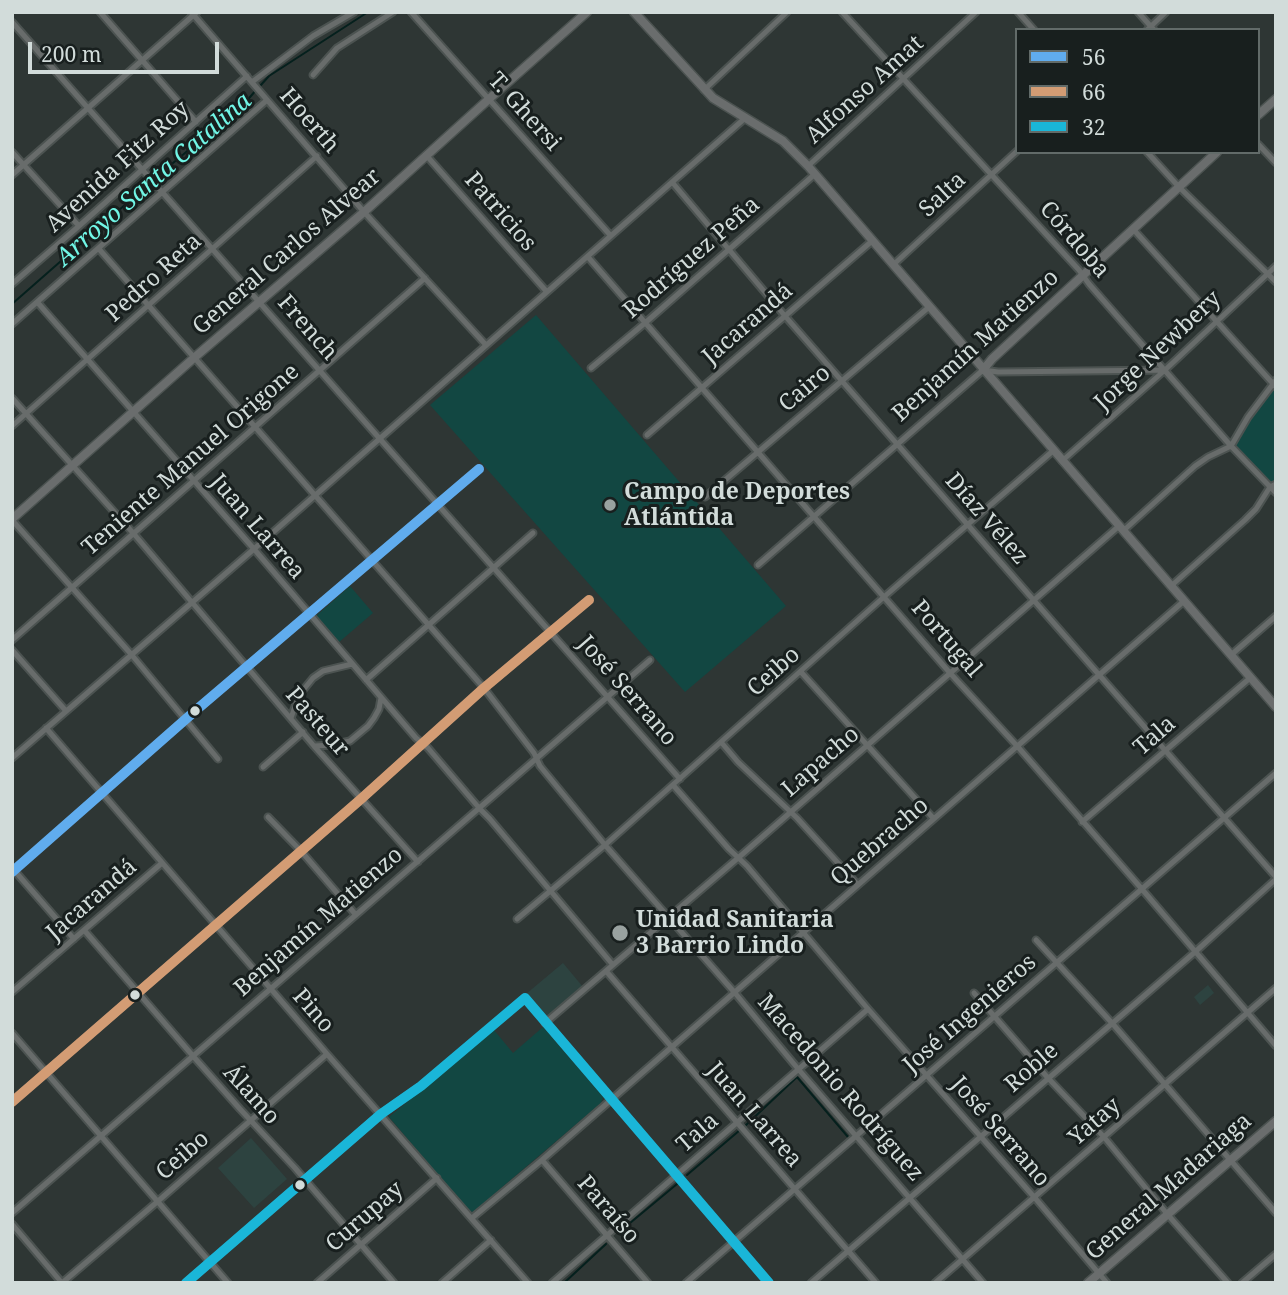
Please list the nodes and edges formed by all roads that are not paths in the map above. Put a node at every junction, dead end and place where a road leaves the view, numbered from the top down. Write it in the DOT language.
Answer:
graph roads {
  1 [pos="100,12"];
  2 [pos="354,12"];
  3 [pos="393,12"];
  4 [pos="411,12"];
  5 [pos="587,12"];
  6 [pos="634,12"];
  7 [pos="787,12"];
  8 [pos="842,12"];
  9 [pos="976,12"];
  10 [pos="1018,12"];
  11 [pos="1138,12"];
  12 [pos="1166,12"];
  13 [pos="194,13"];
  14 [pos="12,22"];
  15 [pos="1032,28"];
  16 [pos="1150,28"];
  17 [pos="1152,28"];
  18 [pos="142,60"];
  19 [pos="313,75"];
  20 [pos="247,76"];
  21 [pos="904,78"];
  22 [pos="253,83"];
  23 [pos="704,90"];
  24 [pos="488,99"];
  25 [pos="1276,99"];
  26 [pos="267,100"];
  27 [pos="89,109"];
  28 [pos="1260,113"];
  29 [pos="744,118"];
  30 [pos="196,122"];
  31 [pos="1260,146"];
  32 [pos="12,152"];
  33 [pos="1015,153"];
  34 [pos="1149,154"];
  35 [pos="1215,154"];
  36 [pos="426,155"];
  37 [pos="317,156"];
  38 [pos="1276,163"];
  39 [pos="24,165"];
  40 [pos="808,166"];
  41 [pos="142,169"];
  42 [pos="815,174"];
  43 [pos="992,174"];
  44 [pos="12,175"];
  45 [pos="672,182"];
  46 [pos="1179,187"];
  47 [pos="161,192"];
  48 [pos="364,212"];
  49 [pos="79,226"];
  50 [pos="1133,229"];
  51 [pos="611,236"];
  52 [pos="872,241"];
  53 [pos="99,249"];
  54 [pos="213,249"];
  55 [pos="730,249"];
  56 [pos="588,257"];
  57 [pos="893,265"];
  58 [pos="1276,266"];
  59 [pos="1268,274"];
  60 [pos="1083,275"];
  61 [pos="425,278"];
  62 [pos="14,279"];
  63 [pos="1276,282"];
  64 [pos="547,292"];
  65 [pos="261,302"];
  66 [pos="38,303"];
  67 [pos="148,306"];
  68 [pos="929,307"];
  69 [pos="785,316"];
  70 [pos="1216,321"];
  71 [pos="645,323"];
  72 [pos="12,324"];
  73 [pos="486,345"];
  74 [pos="195,357"];
  75 [pos="88,360"];
  76 [pos="591,368"];
  77 [pos="321,370"];
  78 [pos="983,370"];
  79 [pos="1165,370"];
  80 [pos="842,381"];
  81 [pos="1275,383"];
  82 [pos="702,388"];
  83 [pos="12,398"];
  84 [pos="134,411"];
  85 [pos="26,414"];
  86 [pos="12,426"];
  87 [pos="255,426"];
  88 [pos="647,435"];
  89 [pos="380,438"];
  90 [pos="897,444"];
  91 [pos="1231,446"];
  92 [pos="1054,450"];
  93 [pos="758,452"];
  94 [pos="1062,461"];
  95 [pos="72,465"];
  96 [pos="479,469"];
  97 [pos="193,480"];
  98 [pos="1273,485"];
  99 [pos="1276,493"];
  100 [pos="315,494"];
  101 [pos="705,497"];
  102 [pos="437,505"];
  103 [pos="814,516"];
  104 [pos="12,520"];
  105 [pos="968,524"];
  106 [pos="1121,529"];
  107 [pos="533,533"];
  108 [pos="134,534"];
  109 [pos="254,549"];
  110 [pos="373,560"];
  111 [pos="758,565"];
  112 [pos="493,568"];
  113 [pos="72,587"];
  114 [pos="1171,587"];
  115 [pos="885,596"];
  116 [pos="589,600"];
  117 [pos="192,601"];
  118 [pos="1035,601"];
  119 [pos="1184,601"];
  120 [pos="310,614"];
  121 [pos="1276,616"];
  122 [pos="428,625"];
  123 [pos="551,632"];
  124 [pos="12,640"];
  125 [pos="12,650"];
  126 [pos="131,654"];
  127 [pos="1231,655"];
  128 [pos="649,660"];
  129 [pos="352,664"];
  130 [pos="247,668"];
  131 [pos="801,672"];
  132 [pos="950,673"];
  133 [pos="1100,675"];
  134 [pos="1250,678"];
  135 [pos="366,680"];
  136 [pos="484,688"];
  137 [pos="607,697"];
  138 [pos="381,698"];
  139 [pos="1276,707"];
  140 [pos="66,711"];
  141 [pos="291,718"];
  142 [pos="185,720"];
  143 [pos="46,728"];
  144 [pos="303,732"];
  145 [pos="721,742"];
  146 [pos="422,743"];
  147 [pos="868,745"];
  148 [pos="314,746"];
  149 [pos="1018,747"];
  150 [pos="1165,750"];
  151 [pos="12,758"];
  152 [pos="218,759"];
  153 [pos="536,759"];
  154 [pos="263,767"];
  155 [pos="1276,773"];
  156 [pos="680,779"];
  157 [pos="673,785"];
  158 [pos="102,793"];
  159 [pos="361,799"];
  160 [pos="480,809"];
  161 [pos="790,812"];
  162 [pos="268,817"];
  163 [pos="1224,817"];
  164 [pos="934,819"];
  165 [pos="1082,822"];
  166 [pos="605,845"];
  167 [pos="301,851"];
  168 [pos="738,858"];
  169 [pos="418,862"];
  170 [pos="162,863"];
  171 [pos="13,870"];
  172 [pos="1276,878"];
  173 [pos="858,885"];
  174 [pos="1141,888"];
  175 [pos="551,890"];
  176 [pos="356,915"];
  177 [pos="669,917"];
  178 [pos="517,919"];
  179 [pos="215,925"];
  180 [pos="85,930"];
  181 [pos="803,933"];
  182 [pos="74,939"];
  183 [pos="1036,940"];
  184 [pos="1195,952"];
  185 [pos="1056,963"];
  186 [pos="613,965"];
  187 [pos="606,971"];
  188 [pos="1276,988"];
  189 [pos="271,989"];
  190 [pos="12,992"];
  191 [pos="139,993"];
  192 [pos="735,993"];
  193 [pos="974,993"];
  194 [pos="868,1009"];
  195 [pos="1248,1013"];
  196 [pos="994,1015"];
  197 [pos="545,1023"];
  198 [pos="1112,1023"];
  199 [pos="12,1033"];
  200 [pos="1276,1046"];
  201 [pos="672,1047"];
  202 [pos="327,1054"];
  203 [pos="193,1056"];
  204 [pos="799,1070"];
  205 [pos="46,1073"];
  206 [pos="926,1075"];
  207 [pos="1048,1078"];
  208 [pos="1165,1085"];
  209 [pos="611,1100"];
  210 [pos="12,1102"];
  211 [pos="381,1114"];
  212 [pos="250,1120"];
  213 [pos="1276,1121"];
  214 [pos="737,1122"];
  215 [pos="101,1136"];
  216 [pos="857,1136"];
  217 [pos="981,1136"];
  218 [pos="1104,1137"];
  219 [pos="542,1160"];
  220 [pos="1230,1161"];
  221 [pos="676,1176"];
  222 [pos="437,1178"];
  223 [pos="305,1180"];
  224 [pos="795,1189"];
  225 [pos="910,1198"];
  226 [pos="1035,1198"];
  227 [pos="157,1202"];
  228 [pos="12,1213"];
  229 [pos="1276,1213"];
  230 [pos="1168,1215"];
  231 [pos="472,1217"];
  232 [pos="12,1224"];
  233 [pos="608,1235"];
  234 [pos="491,1240"];
  235 [pos="733,1242"];
  236 [pos="362,1245"];
  237 [pos="848,1250"];
  238 [pos="1276,1254"];
  239 [pos="962,1259"];
  240 [pos="210,1262"];
  241 [pos="1099,1274"];
  242 [pos="62,1283"];
  243 [pos="186,1283"];
  244 [pos="228,1283"];
  245 [pos="317,1283"];
  246 [pos="394,1283"];
  247 [pos="442,1283"];
  248 [pos="528,1283"];
  249 [pos="552,1283"];
  250 [pos="648,1283"];
  251 [pos="687,1283"];
  252 [pos="769,1283"];
  253 [pos="811,1283"];
  254 [pos="876,1283"];
  255 [pos="935,1283"];
  256 [pos="983,1283"];
  257 [pos="1088,1283"];
  258 [pos="1107,1283"];
  259 [pos="1228,1283"];
  260 [pos="1242,1283"];
  1 -- 18 [label="street"];
  2 -- 22 [label="street"];
  3 -- 19 [label="street"];
  4 -- 24 [label="street, T. Ghersi"];
  5 -- 24 [label="street, General Carlos Alvear"];
  6 -- 23 [label="street"];
  7 -- 23 [label="street"];
  8 -- 21 [label="street, Córdoba"];
  9 -- 21 [label="street, Alfonso Amat"];
  10 -- 15 [label="street"];
  11 -- 16 [label="street"];
  12 -- 17 [label="street"];
  13 -- 18 [label="street"];
  13 -- 20 [label="street, Hoerth"];
  14 -- 27 [label="street, French"];
  18 -- 27 [label="street"];
  18 -- 30 [label="street"];
  20 -- 22 [label="street, Hoerth"];
  20 -- 30 [label="street, Avenida Fitz Roy"];
  21 -- 40 [label="street, Alfonso Amat"];
  21 -- 43 [label="street, Córdoba"];
  22 -- 26 [label="street, Hoerth"];
  23 -- 29 [label="street"];
  24 -- 36 [label="street, General Carlos Alvear"];
  24 -- 51 [label="street, T. Ghersi"];
  25 -- 28 [label="street"];
  26 -- 37 [label="street, Hoerth"];
  26 -- 47 [label="street, Avenida Fitz Roy"];
  27 -- 39 [label="street"];
  27 -- 41 [label="street, French"];
  29 -- 40 [label="street"];
  29 -- 45 [label="street"];
  30 -- 41 [label="street, Avenida Fitz Roy"];
  31 -- 38 [label="street"];
  32 -- 39 [label="street"];
  33 -- 43 [label="street, Salta"];
  34 -- 46 [label="street"];
  35 -- 46 [label="street, Benjamín Matienzo"];
  36 -- 48 [label="street, General Carlos Alvear"];
  36 -- 64 [label="street, Patricios"];
  37 -- 48 [label="street, Hoerth"];
  37 -- 54 [label="street, Pedro Reta"];
  39 -- 44 [label="street"];
  39 -- 49 [label="street"];
  40 -- 42 [label="street"];
  41 -- 47 [label="street, French"];
  41 -- 49 [label="street, Avenida Fitz Roy"];
  42 -- 52 [label="street"];
  42 -- 55 [label="street, Rodríguez Peña"];
  43 -- 57 [label="street, Salta"];
  43 -- 60 [label="street, Córdoba"];
  45 -- 51 [label="street"];
  45 -- 55 [label="street, Díaz Vélez"];
  46 -- 50 [label="street, Benjamín Matienzo"];
  46 -- 59 [label="street"];
  47 -- 53 [label="street, Avenida Fitz Roy"];
  47 -- 54 [label="street, French"];
  48 -- 61 [label="street, Hoerth"];
  48 -- 65 [label="street, General Carlos Alvear"];
  49 -- 62 [label="street, Avenida Fitz Roy"];
  50 -- 60 [label="street, Benjamín Matienzo"];
  50 -- 70 [label="street"];
  51 -- 56 [label="street"];
  52 -- 57 [label="street"];
  52 -- 69 [label="street, Jacarandá"];
  53 -- 66 [label="street, Avenida Fitz Roy"];
  53 -- 67 [label="street, Macedonio Rodríguez"];
  54 -- 65 [label="street, French"];
  54 -- 67 [label="street, Pedro Reta"];
  55 -- 69 [label="street, Díaz Vélez"];
  55 -- 71 [label="street, Rodríguez Peña"];
  56 -- 64 [label="street"];
  56 -- 71 [label="street, Portugal"];
  57 -- 68 [label="street"];
  58 -- 59 [label="street, Jorge Newbery"];
  59 -- 63 [label="street"];
  59 -- 70 [label="street, Jorge Newbery"];
  60 -- 78 [label="street, Benjamín Matienzo"];
  60 -- 79 [label="street, Córdoba"];
  61 -- 73 [label="street, Hoerth"];
  61 -- 77 [label="street, Teniente Manuel Origone"];
  64 -- 73 [label="street"];
  65 -- 74 [label="street, General Carlos Alvear"];
  65 -- 77 [label="street, French"];
  66 -- 72 [label="street, Avenida Fitz Roy"];
  66 -- 75 [label="street, Juan Larrea"];
  67 -- 74 [label="street, Macedonio Rodríguez"];
  67 -- 75 [label="street, Pedro Reta"];
  68 -- 78 [label="street"];
  68 -- 80 [label="street, Cairo"];
  69 -- 80 [label="street, Díaz Vélez"];
  69 -- 82 [label="street, Jacarandá"];
  70 -- 79 [label="street, Jorge Newbery"];
  70 -- 81 [label="street"];
  71 -- 76 [label="street, Rodríguez Peña"];
  71 -- 82 [label="street, Portugal"];
  73 -- 89 [label="street"];
  74 -- 84 [label="street, General Carlos Alvear"];
  74 -- 87 [label="street, Macedonio Rodríguez"];
  75 -- 84 [label="street, Juan Larrea"];
  75 -- 85 [label="street, Pedro Reta"];
  77 -- 87 [label="street, Teniente Manuel Origone"];
  77 -- 89 [label="street, French"];
  78 -- 79 [label="street"];
  78 -- 90 [label="street, Benjamín Matienzo"];
  78 -- 92 [label="street"];
  79 -- 91 [label="street, Córdoba"];
  79 -- 94 [label="street, Jorge Newbery"];
  80 -- 90 [label="street, Díaz Vélez"];
  80 -- 93 [label="street, Cairo"];
  81 -- 91 [label="street"];
  82 -- 88 [label="street, Jacarandá"];
  82 -- 93 [label="street, Portugal"];
  83 -- 85 [label="street, Pasteur"];
  84 -- 95 [label="street, General Carlos Alvear"];
  84 -- 97 [label="street, Juan Larrea"];
  85 -- 86 [label="street, Pedro Reta"];
  85 -- 95 [label="street, Pasteur"];
  87 -- 97 [label="street, Teniente Manuel Origone"];
  87 -- 100 [label="street, Macedonio Rodríguez"];
  89 -- 100 [label="street"];
  89 -- 102 [label="street, José Serrano"];
  90 -- 103 [label="street, Benjamín Matienzo"];
  90 -- 105 [label="street, Díaz Vélez"];
  91 -- 98 [label="street, Córdoba"];
  91 -- 106 [label="street, Lapacho"];
  92 -- 94 [label="street"];
  92 -- 105 [label="street, Ceibo"];
  93 -- 101 [label="street, Cairo"];
  93 -- 103 [label="street, Portugal"];
  94 -- 106 [label="street"];
  95 -- 104 [label="street, General Carlos Alvear"];
  95 -- 108 [label="street, Pasteur"];
  96 -- 102 [label="street"];
  97 -- 108 [label="street, Teniente Manuel Origone"];
  97 -- 109 [label="street, Juan Larrea"];
  98 -- 99 [label="street, Córdoba"];
  98 -- 114 [label="street"];
  100 -- 109 [label="street"];
  100 -- 110 [label="street, Macedonio Rodríguez"];
  102 -- 110 [label="street"];
  102 -- 112 [label="street, José Serrano"];
  103 -- 111 [label="street, Benjamín Matienzo"];
  103 -- 115 [label="street, Portugal"];
  104 -- 113 [label="street"];
  105 -- 115 [label="street, Ceibo"];
  105 -- 118 [label="street, Díaz Vélez"];
  106 -- 114 [label="street"];
  106 -- 118 [label="street, Lapacho"];
  107 -- 112 [label="street"];
  108 -- 113 [label="street, Teniente Manuel Origone"];
  108 -- 117 [label="street, Pasteur"];
  109 -- 117 [label="street"];
  109 -- 120 [label="street, Juan Larrea"];
  110 -- 120 [label="street"];
  110 -- 122 [label="street, Macedonio Rodríguez"];
  112 -- 122 [label="street"];
  112 -- 123 [label="street, José Serrano"];
  113 -- 124 [label="street, Teniente Manuel Origone"];
  113 -- 126 [label="street"];
  114 -- 119 [label="street"];
  115 -- 131 [label="street, Ceibo"];
  115 -- 132 [label="street, Portugal"];
  116 -- 123 [label="street"];
  117 -- 126 [label="street"];
  117 -- 130 [label="street, Pasteur"];
  118 -- 132 [label="street, Lapacho"];
  118 -- 133 [label="street, Díaz Vélez"];
  119 -- 127 [label="street"];
  119 -- 133 [label="street, Quebracho"];
  120 -- 129 [label="street, Juan Larrea"];
  120 -- 130 [label="street"];
  121 -- 127 [label="street"];
  122 -- 135 [label="street"];
  122 -- 136 [label="street, Macedonio Rodríguez"];
  123 -- 136 [label="street"];
  123 -- 137 [label="street, José Serrano"];
  125 -- 140 [label="street"];
  126 -- 140 [label="street"];
  126 -- 142 [label="street"];
  127 -- 134 [label="street"];
  128 -- 137 [label="street, Benjamín Matienzo"];
  129 -- 135 [label="street, Juan Larrea"];
  129 -- 141 [label="street"];
  130 -- 141 [label="street, Pasteur"];
  130 -- 142 [label="street"];
  131 -- 145 [label="street, Ceibo"];
  131 -- 147 [label="street"];
  132 -- 147 [label="street, Lapacho"];
  132 -- 149 [label="street, Portugal"];
  133 -- 149 [label="street, Quebracho"];
  133 -- 150 [label="street, Díaz Vélez"];
  134 -- 139 [label="street"];
  134 -- 150 [label="street, Tala"];
  135 -- 138 [label="street, Juan Larrea"];
  136 -- 146 [label="street"];
  136 -- 153 [label="street, Macedonio Rodríguez"];
  137 -- 153 [label="street, Benjamín Matienzo"];
  137 -- 156 [label="street, José Serrano"];
  138 -- 146 [label="street, Juan Larrea"];
  138 -- 148 [label="street"];
  140 -- 143 [label="street"];
  141 -- 144 [label="street, Pasteur"];
  142 -- 152 [label="street"];
  142 -- 158 [label="street"];
  143 -- 151 [label="street"];
  143 -- 158 [label="street, Pino"];
  144 -- 148 [label="street, Pasteur"];
  144 -- 154 [label="street"];
  145 -- 156 [label="street, Ceibo"];
  145 -- 161 [label="street"];
  146 -- 159 [label="street"];
  146 -- 160 [label="street, Juan Larrea"];
  147 -- 161 [label="street, Lapacho"];
  147 -- 164 [label="street"];
  148 -- 159 [label="street, Pasteur"];
  149 -- 164 [label="street, Quebracho"];
  149 -- 165 [label="street, Portugal"];
  150 -- 163 [label="street, Díaz Vélez"];
  150 -- 165 [label="street, Tala"];
  153 -- 160 [label="street, Benjamín Matienzo"];
  153 -- 166 [label="street, Macedonio Rodríguez"];
  155 -- 163 [label="street, José Ingenieros"];
  156 -- 157 [label="street, Ceibo"];
  157 -- 166 [label="street, Ceibo"];
  157 -- 168 [label="street, José Serrano"];
  158 -- 170 [label="street, Pino"];
  158 -- 171 [label="street"];
  159 -- 167 [label="street"];
  159 -- 169 [label="street, Pasteur"];
  160 -- 169 [label="street, Benjamín Matienzo"];
  160 -- 175 [label="street, Juan Larrea"];
  161 -- 168 [label="street, Lapacho"];
  161 -- 173 [label="street"];
  162 -- 167 [label="street"];
  163 -- 172 [label="street, Díaz Vélez"];
  163 -- 174 [label="street, José Ingenieros"];
  164 -- 173 [label="street, Quebracho"];
  165 -- 174 [label="street, Portugal"];
  166 -- 175 [label="street, Ceibo"];
  166 -- 177 [label="street, Macedonio Rodríguez"];
  167 -- 176 [label="street"];
  167 -- 179 [label="street"];
  168 -- 177 [label="street, Lapacho"];
  168 -- 181 [label="street, José Serrano"];
  169 -- 176 [label="street, Benjamín Matienzo"];
  170 -- 179 [label="street, Pino"];
  170 -- 180 [label="street, Jacarandá"];
  171 -- 182 [label="street"];
  172 -- 184 [label="street, Roble"];
  173 -- 181 [label="street, Quebracho"];
  174 -- 184 [label="street, Portugal"];
  174 -- 185 [label="street, José Ingenieros"];
  175 -- 178 [label="street, Ceibo"];
  175 -- 186 [label="street, Juan Larrea"];
  176 -- 189 [label="street, Benjamín Matienzo"];
  177 -- 186 [label="street, Lapacho"];
  177 -- 192 [label="street, Macedonio Rodríguez"];
  179 -- 189 [label="street, Pino"];
  179 -- 191 [label="street"];
  180 -- 182 [label="street, Jacarandá"];
  180 -- 191 [label="street, Álamo"];
  181 -- 192 [label="street, Quebracho"];
  181 -- 194 [label="street, José Serrano"];
  182 -- 190 [label="street, Jacarandá"];
  183 -- 185 [label="street"];
  184 -- 195 [label="street, Portugal"];
  184 -- 198 [label="street, Roble"];
  185 -- 196 [label="street, José Ingenieros"];
  185 -- 198 [label="street"];
  186 -- 187 [label="street, Lapacho"];
  187 -- 197 [label="street, Lapacho"];
  187 -- 201 [label="street, Juan Larrea"];
  188 -- 195 [label="street, Yatay"];
  189 -- 202 [label="street, Pino"];
  189 -- 203 [label="street, Benjamín Matienzo"];
  191 -- 203 [label="street, Álamo"];
  191 -- 205 [label="street"];
  192 -- 201 [label="street, Quebracho"];
  192 -- 204 [label="street, Macedonio Rodríguez"];
  193 -- 196 [label="street"];
  194 -- 204 [label="street, Tala"];
  194 -- 206 [label="street, José Serrano"];
  195 -- 200 [label="street, Portugal"];
  195 -- 208 [label="street, Yatay"];
  196 -- 206 [label="street, José Ingenieros"];
  196 -- 207 [label="street"];
  197 -- 209 [label="street"];
  197 -- 211 [label="street"];
  198 -- 207 [label="street, Roble"];
  198 -- 208 [label="street"];
  199 -- 205 [label="street"];
  201 -- 209 [label="street, Quebracho"];
  201 -- 214 [label="street, Juan Larrea"];
  202 -- 211 [label="street, Pino"];
  202 -- 212 [label="street, Ceibo"];
  203 -- 212 [label="street, Álamo"];
  203 -- 215 [label="street, Benjamín Matienzo"];
  204 -- 214 [label="street, Tala"];
  204 -- 216 [label="street, Macedonio Rodríguez"];
  205 -- 210 [label="street"];
  205 -- 215 [label="street"];
  206 -- 216 [label="street, José Ingenieros"];
  206 -- 217 [label="street, José Serrano"];
  207 -- 217 [label="street, Roble"];
  207 -- 218 [label="street"];
  208 -- 218 [label="street, Yatay"];
  208 -- 220 [label="street"];
  209 -- 219 [label="street, Quebracho"];
  209 -- 221 [label="street"];
  211 -- 222 [label="street, Pino"];
  211 -- 223 [label="street"];
  212 -- 223 [label="street, Álamo"];
  212 -- 227 [label="street, Ceibo"];
  213 -- 220 [label="street, General Madariaga"];
  214 -- 221 [label="street, Tala"];
  214 -- 224 [label="street, Juan Larrea"];
  215 -- 227 [label="street"];
  215 -- 228 [label="street, Benjamín Matienzo"];
  216 -- 224 [label="street, José Ingenieros"];
  216 -- 225 [label="street, Macedonio Rodríguez"];
  217 -- 225 [label="street, Roble"];
  217 -- 226 [label="street, José Serrano"];
  218 -- 226 [label="street, Yatay"];
  218 -- 230 [label="street"];
  219 -- 231 [label="street, Quebracho"];
  219 -- 233 [label="street, Paraíso"];
  220 -- 229 [label="street"];
  220 -- 230 [label="street, General Madariaga"];
  221 -- 233 [label="street, Tala"];
  221 -- 235 [label="street"];
  222 -- 231 [label="street, Pino"];
  222 -- 236 [label="street, Curupay"];
  223 -- 236 [label="street, Álamo"];
  223 -- 240 [label="street"];
  224 -- 235 [label="street, José Ingenieros"];
  224 -- 237 [label="street, Juan Larrea"];
  225 -- 237 [label="street, Roble"];
  225 -- 239 [label="street, Macedonio Rodríguez"];
  226 -- 239 [label="street, Yatay"];
  226 -- 241 [label="street, José Serrano"];
  227 -- 240 [label="street"];
  227 -- 242 [label="street, Ceibo"];
  230 -- 241 [label="street, General Madariaga"];
  230 -- 259 [label="street"];
  231 -- 234 [label="street, Pino"];
  232 -- 242 [label="street"];
  233 -- 249 [label="street, Tala"];
  233 -- 250 [label="street, Paraíso"];
  234 -- 247 [label="street"];
  234 -- 248 [label="street, Pino"];
  235 -- 251 [label="street, José Ingenieros"];
  235 -- 252 [label="street"];
  236 -- 245 [label="street, Curupay"];
  236 -- 246 [label="street, Álamo"];
  237 -- 253 [label="street, Roble"];
  237 -- 254 [label="street, Juan Larrea"];
  238 -- 260 [label="street"];
  239 -- 255 [label="street, Yatay"];
  239 -- 256 [label="street, Macedonio Rodríguez"];
  240 -- 243 [label="street"];
  240 -- 244 [label="street"];
  241 -- 257 [label="street, General Madariaga"];
  241 -- 258 [label="street, José Serrano"];
}
